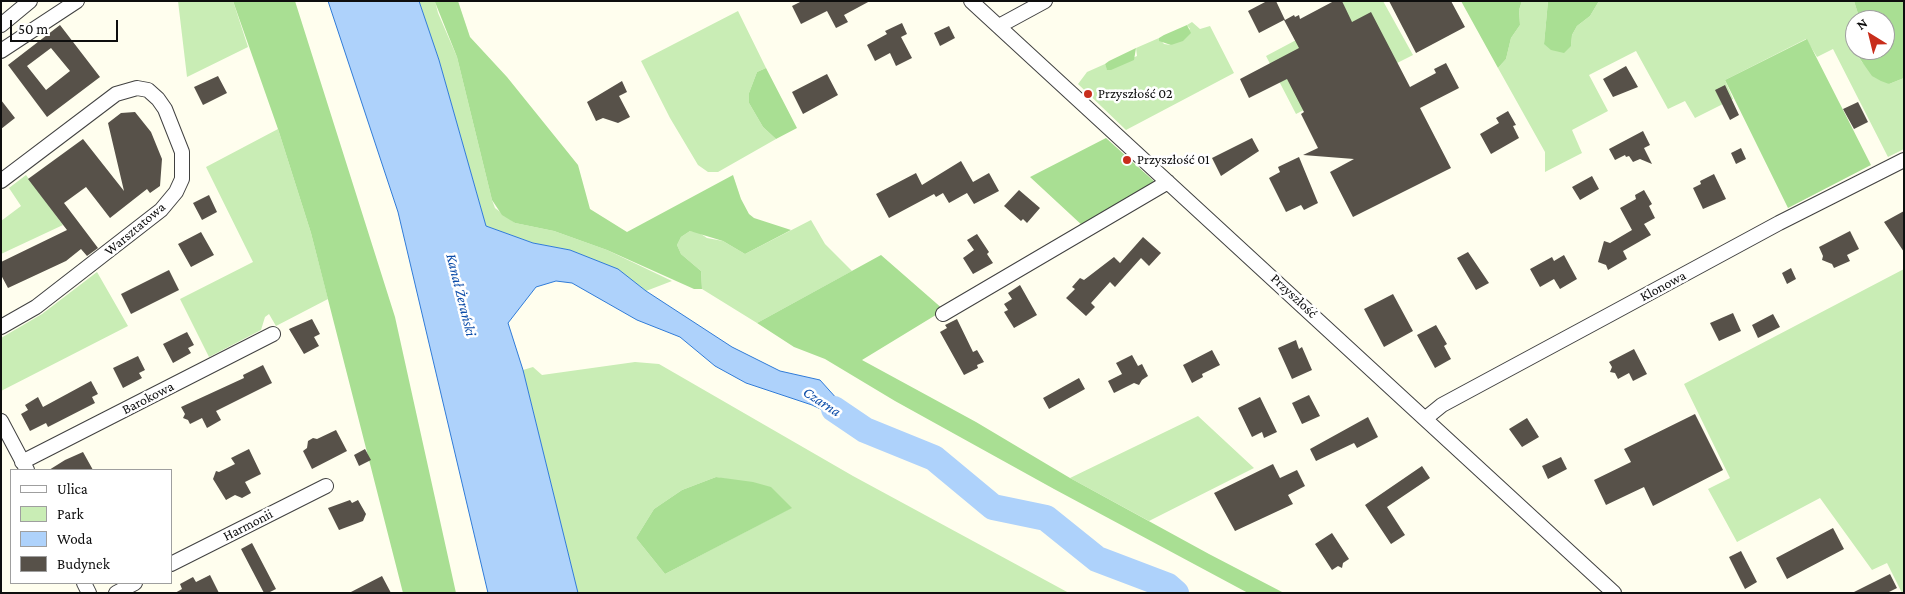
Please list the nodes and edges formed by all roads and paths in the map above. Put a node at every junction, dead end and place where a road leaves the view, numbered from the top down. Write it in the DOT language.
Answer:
graph roads {
  1 [pos="30,1"];
  2 [pos="77,1"];
  3 [pos="971,1"];
  4 [pos="1045,1"];
  5 [pos="1,26"];
  6 [pos="999,26"];
  7 [pos="1,51"];
  8 [pos="1904,160"];
  9 [pos="1,181"];
  10 [pos="1168,182"];
  11 [pos="943,314"];
  12 [pos="1,327"];
  13 [pos="273,334"];
  14 [pos="1426,418"];
  15 [pos="1,421"];
  16 [pos="25,466"];
  17 [pos="326,486"];
  18 [pos="172,563"];
  19 [pos="133,584"];
  20 [pos="116,593"];
  21 [pos="1614,593"];
  1 -- 5 [label="street"];
  2 -- 7 [label="street"];
  3 -- 6 [label="street, Przyszłość"];
  4 -- 6 [label="street"];
  6 -- 10 [label="street, Przyszłość"];
  8 -- 14 [label="street, Klonowa"];
  9 -- 12 [label="street, Warsztatowa"];
  10 -- 11 [label="street"];
  10 -- 14 [label="street, Przyszłość"];
  13 -- 16 [label="street, Barokowa"];
  14 -- 21 [label="street, Przyszłość"];
  15 -- 16 [label="street"];
  17 -- 18 [label="street, Harmonii"];
  19 -- 20 [label="street"];
}
